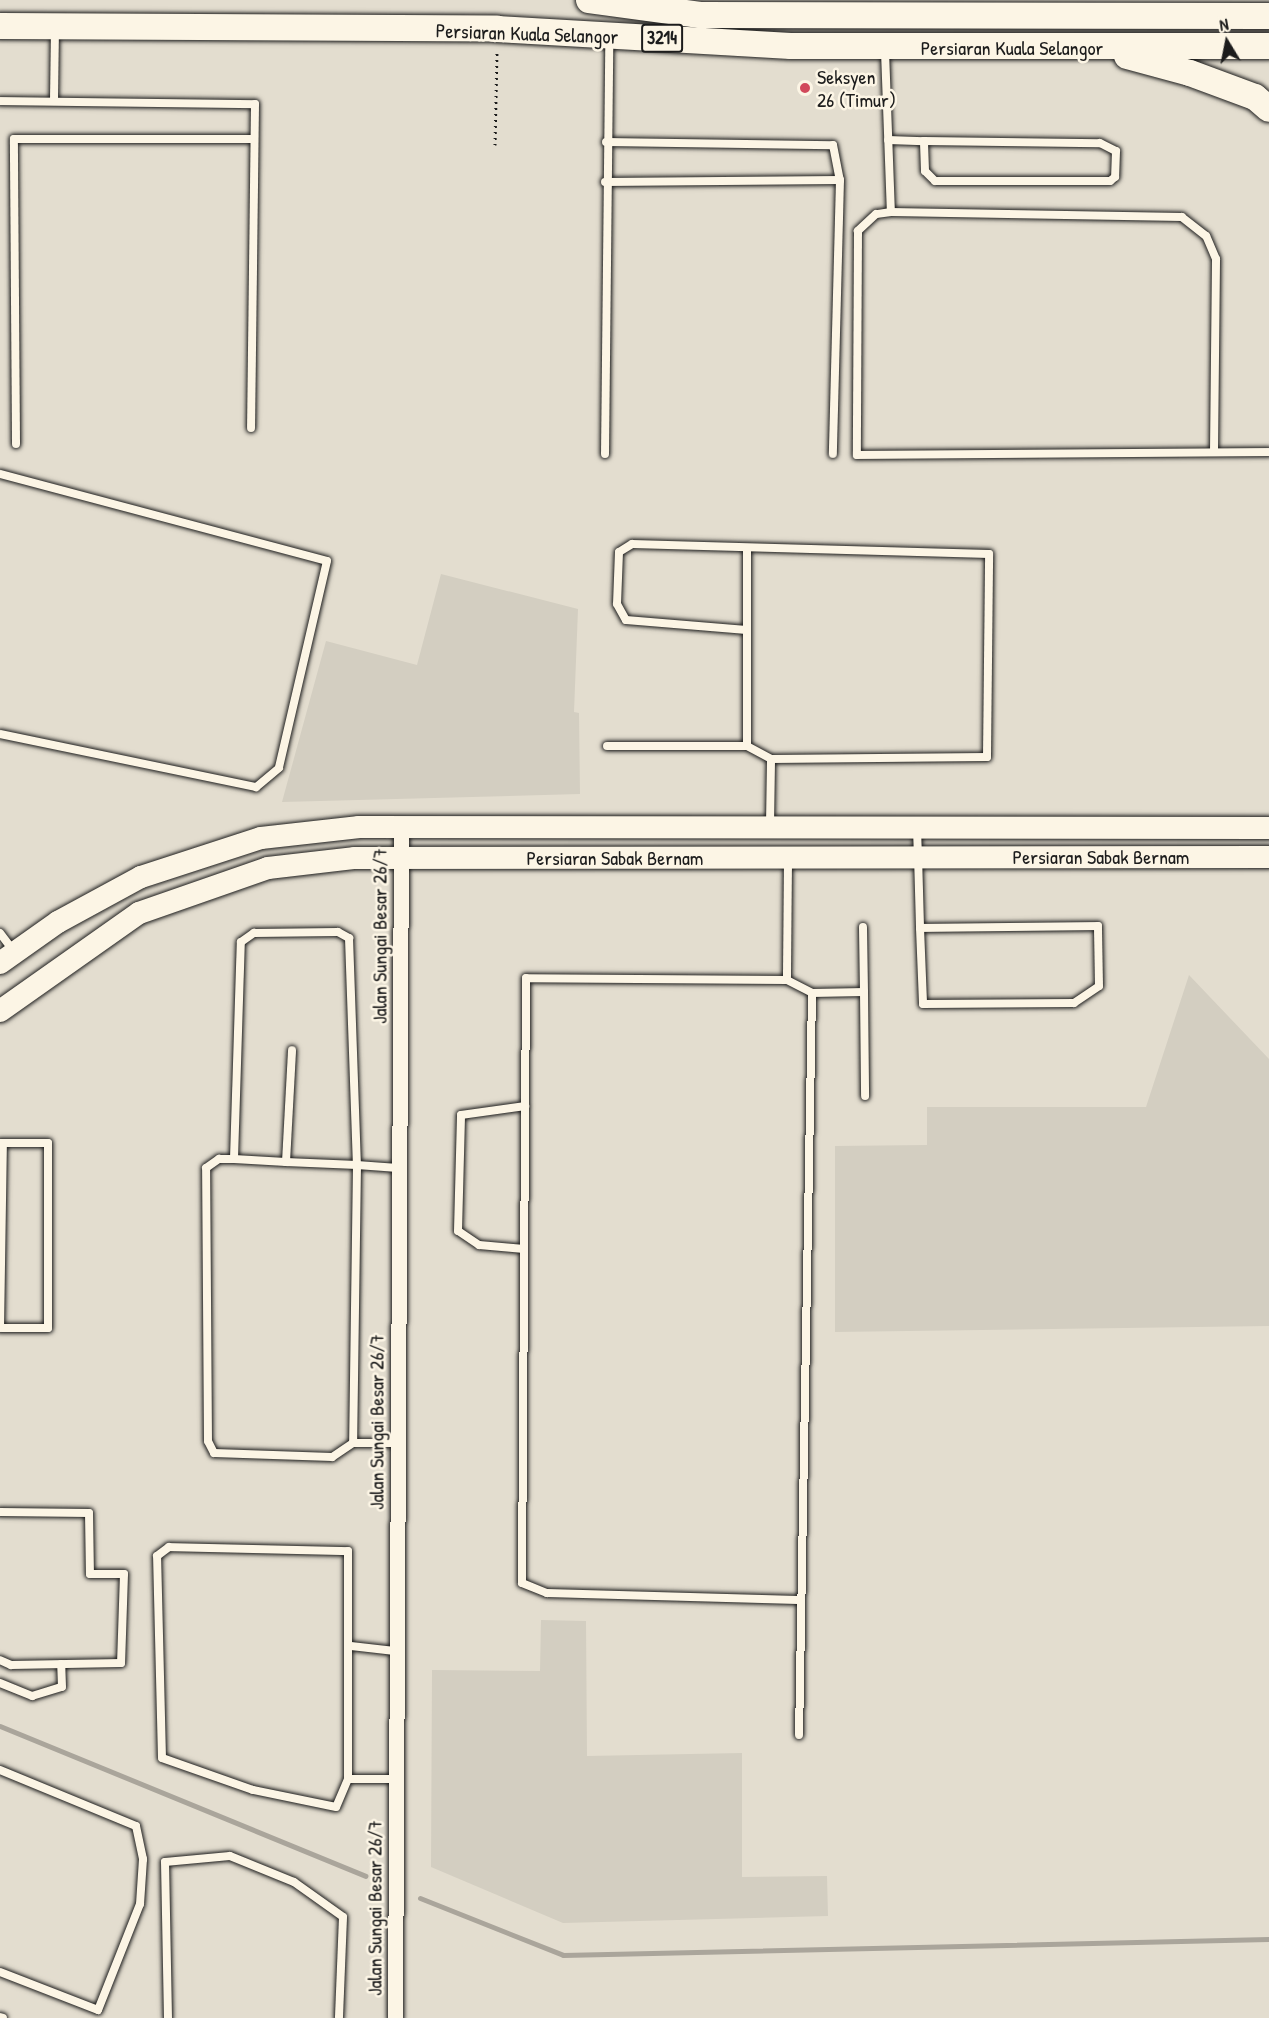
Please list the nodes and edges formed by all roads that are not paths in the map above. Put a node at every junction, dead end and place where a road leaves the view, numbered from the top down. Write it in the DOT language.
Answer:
graph roads {
  1 [pos="589,0"];
  2 [pos="1269,16"];
  3 [pos="0,26"];
  4 [pos="55,26"];
  5 [pos="609,35"];
  6 [pos="884,46"];
  7 [pos="1269,46"];
  8 [pos="1094,48"];
  9 [pos="54,100"];
  10 [pos="0,101"];
  11 [pos="1269,109"];
  12 [pos="254,139"];
  13 [pos="888,140"];
  14 [pos="924,141"];
  15 [pos="606,142"];
  16 [pos="840,180"];
  17 [pos="605,182"];
  18 [pos="891,212"];
  19 [pos="250,428"];
  20 [pos="16,444"];
  21 [pos="1214,452"];
  22 [pos="1269,452"];
  23 [pos="605,454"];
  24 [pos="833,454"];
  25 [pos="0,474"];
  26 [pos="747,548"];
  27 [pos="747,630"];
  28 [pos="0,734"];
  29 [pos="607,746"];
  30 [pos="747,746"];
  31 [pos="771,759"];
  32 [pos="770,825"];
  33 [pos="917,825"];
  34 [pos="401,826"];
  35 [pos="1269,828"];
  36 [pos="918,855"];
  37 [pos="788,856"];
  38 [pos="1269,856"];
  39 [pos="401,858"];
  40 [pos="863,927"];
  41 [pos="920,928"];
  42 [pos="0,933"];
  43 [pos="7,957"];
  44 [pos="38,980"];
  45 [pos="787,980"];
  46 [pos="864,992"];
  47 [pos="812,993"];
  48 [pos="0,1011"];
  49 [pos="292,1050"];
  50 [pos="865,1096"];
  51 [pos="525,1106"];
  52 [pos="1,1143"];
  53 [pos="234,1159"];
  54 [pos="286,1162"];
  55 [pos="357,1165"];
  56 [pos="398,1168"];
  57 [pos="524,1249"];
  58 [pos="1,1328"];
  59 [pos="353,1443"];
  60 [pos="396,1443"];
  61 [pos="0,1512"];
  62 [pos="798,1600"];
  63 [pos="351,1646"];
  64 [pos="395,1651"];
  65 [pos="0,1660"];
  66 [pos="61,1664"];
  67 [pos="0,1683"];
  68 [pos="799,1736"];
  69 [pos="0,1770"];
  70 [pos="348,1779"];
  71 [pos="395,1779"];
  72 [pos="0,1972"];
  73 [pos="168,2018"];
  74 [pos="339,2018"];
  75 [pos="395,2018"];
  1 -- 2 [label="main road"];
  3 -- 4 [label="main road, Persiaran Kuala Selangor / 3214"];
  4 -- 5 [label="main road, Persiaran Kuala Selangor / 3214"];
  4 -- 9 [label="lane"];
  5 -- 6 [label="main road, Persiaran Kuala Selangor / 3214"];
  5 -- 15 [label="lane"];
  6 -- 8 [label="main road, Persiaran Kuala Selangor / 3214"];
  6 -- 13 [label="lane"];
  7 -- 8 [label="main road, Persiaran Kuala Selangor / 3214"];
  8 -- 11 [label="main road"];
  9 -- 10 [label="lane"];
  9 -- 12 [label="lane"];
  12 -- 19 [label="lane"];
  12 -- 20 [label="lane"];
  13 -- 14 [label="lane"];
  13 -- 18 [label="lane"];
  14 -- 14 [label="lane"];
  15 -- 16 [label="lane"];
  15 -- 17 [label="lane"];
  16 -- 17 [label="lane"];
  16 -- 24 [label="lane"];
  17 -- 23 [label="lane"];
  18 -- 21 [label="lane"];
  18 -- 21 [label="lane"];
  21 -- 22 [label="lane"];
  25 -- 28 [label="lane"];
  26 -- 27 [label="lane"];
  26 -- 27 [label="lane"];
  26 -- 31 [label="lane"];
  27 -- 30 [label="lane"];
  29 -- 30 [label="lane"];
  30 -- 31 [label="lane"];
  31 -- 32 [label="lane"];
  32 -- 33 [label="street, Persiaran Sabak Bernam"];
  32 -- 34 [label="street, Persiaran Sabak Bernam"];
  33 -- 35 [label="street, Persiaran Sabak Bernam"];
  33 -- 36 [label="lane"];
  34 -- 39 [label="street, Jalan Sungai Besar 26/7"];
  34 -- 43 [label="street, Persiaran Sabak Bernam"];
  36 -- 37 [label="street, Persiaran Sabak Bernam"];
  36 -- 38 [label="street, Persiaran Sabak Bernam"];
  36 -- 41 [label="lane"];
  37 -- 39 [label="street, Persiaran Sabak Bernam"];
  37 -- 45 [label="lane"];
  39 -- 44 [label="street, Persiaran Sabak Bernam"];
  39 -- 56 [label="street, Jalan Sungai Besar 26/7"];
  40 -- 46 [label="lane"];
  41 -- 41 [label="lane"];
  42 -- 43 [label="lane"];
  43 -- 44 [label="street"];
  44 -- 48 [label="street, Persiaran Sabak Bernam"];
  45 -- 47 [label="lane"];
  45 -- 51 [label="lane"];
  46 -- 47 [label="lane"];
  46 -- 50 [label="lane"];
  47 -- 62 [label="lane"];
  49 -- 54 [label="lane"];
  51 -- 57 [label="lane"];
  51 -- 57 [label="lane"];
  52 -- 58 [label="lane"];
  52 -- 58 [label="lane"];
  53 -- 54 [label="lane"];
  53 -- 55 [label="lane"];
  53 -- 59 [label="lane"];
  54 -- 55 [label="lane"];
  55 -- 56 [label="lane"];
  55 -- 59 [label="lane"];
  56 -- 60 [label="street, Jalan Sungai Besar 26/7"];
  57 -- 62 [label="lane"];
  59 -- 60 [label="lane"];
  60 -- 64 [label="street, Jalan Sungai Besar 26/7"];
  61 -- 66 [label="lane"];
  62 -- 68 [label="lane"];
  63 -- 64 [label="lane"];
  63 -- 70 [label="lane"];
  63 -- 70 [label="lane"];
  64 -- 71 [label="street, Jalan Sungai Besar 26/7"];
  65 -- 66 [label="lane"];
  66 -- 67 [label="lane"];
  69 -- 72 [label="lane"];
  70 -- 71 [label="lane"];
  71 -- 75 [label="street, Jalan Sungai Besar 26/7"];
  73 -- 74 [label="lane"];
}
